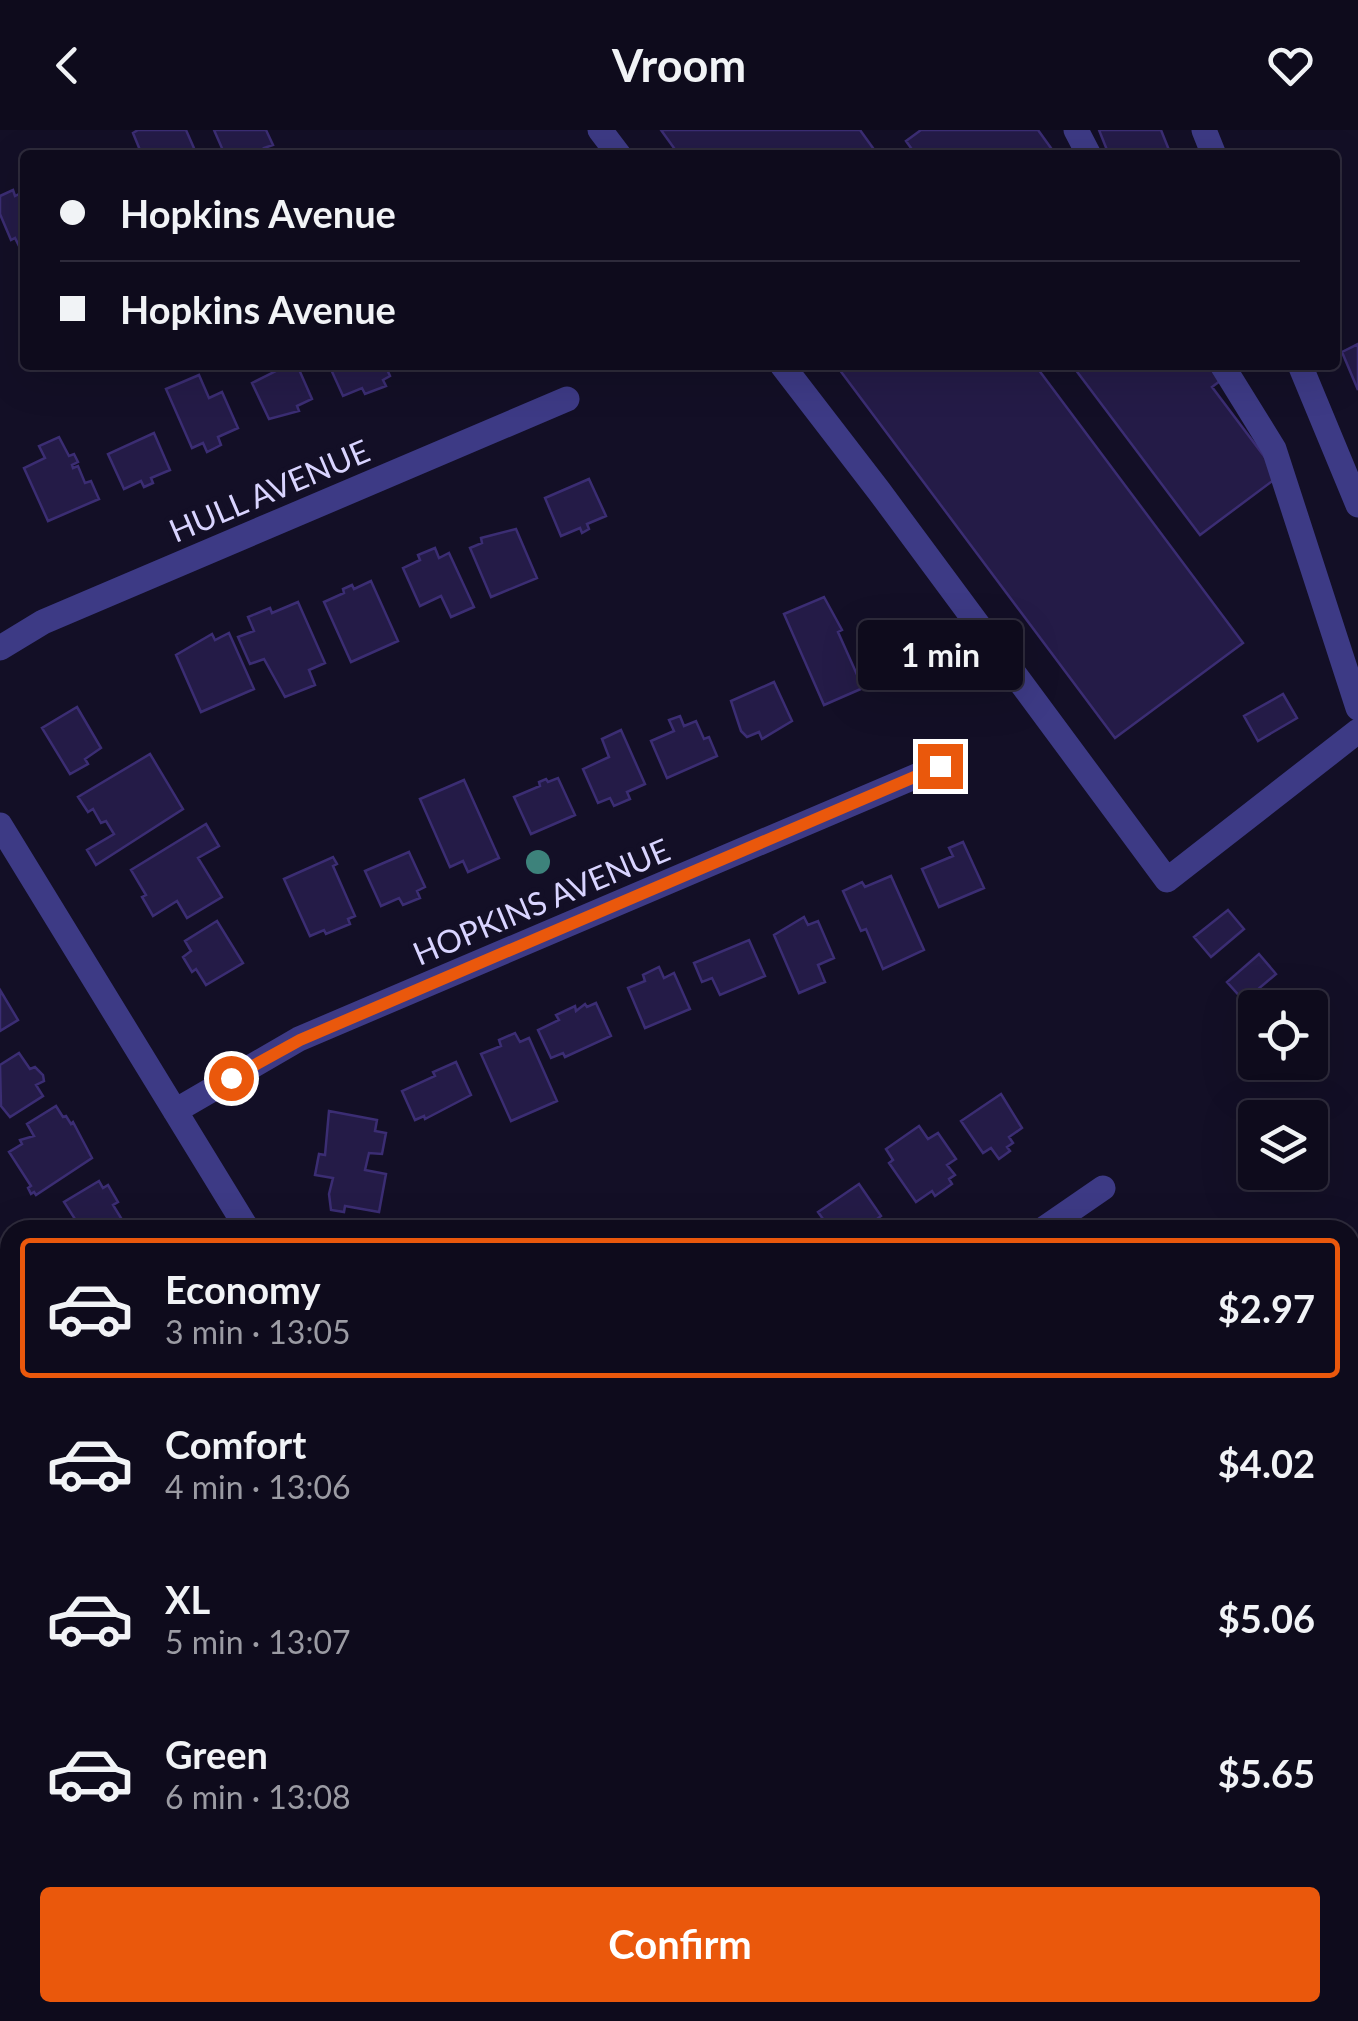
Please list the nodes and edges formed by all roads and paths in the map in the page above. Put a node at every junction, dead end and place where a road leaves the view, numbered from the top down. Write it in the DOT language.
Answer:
graph roads {
  1 [pos="600,130"];
  2 [pos="615,150"];
  3 [pos="786,370"];
  4 [pos="1225,370"];
  5 [pos="1302,370"];
  6 [pos="567,399"];
  7 [pos="1358,505"];
  8 [pos="0,648"];
  9 [pos="1358,708"];
  10 [pos="1358,730"];
  11 [pos="940,766"];
  12 [pos="0,825"];
  13 [pos="175,1110"];
  14 [pos="1103,1188"];
  15 [pos="242,1220"];
  16 [pos="1057,1220"];
  1 -- 2 [label="street"];
  3 -- 10 [label="street"];
  4 -- 9 [label="street"];
  5 -- 7 [label="street"];
  6 -- 8 [label="street, HULL AVENUE"];
  11 -- 13 [label="street, HOPKINS AVENUE"];
  12 -- 13 [label="street"];
  13 -- 15 [label="street"];
  14 -- 16 [label="street"];
}
